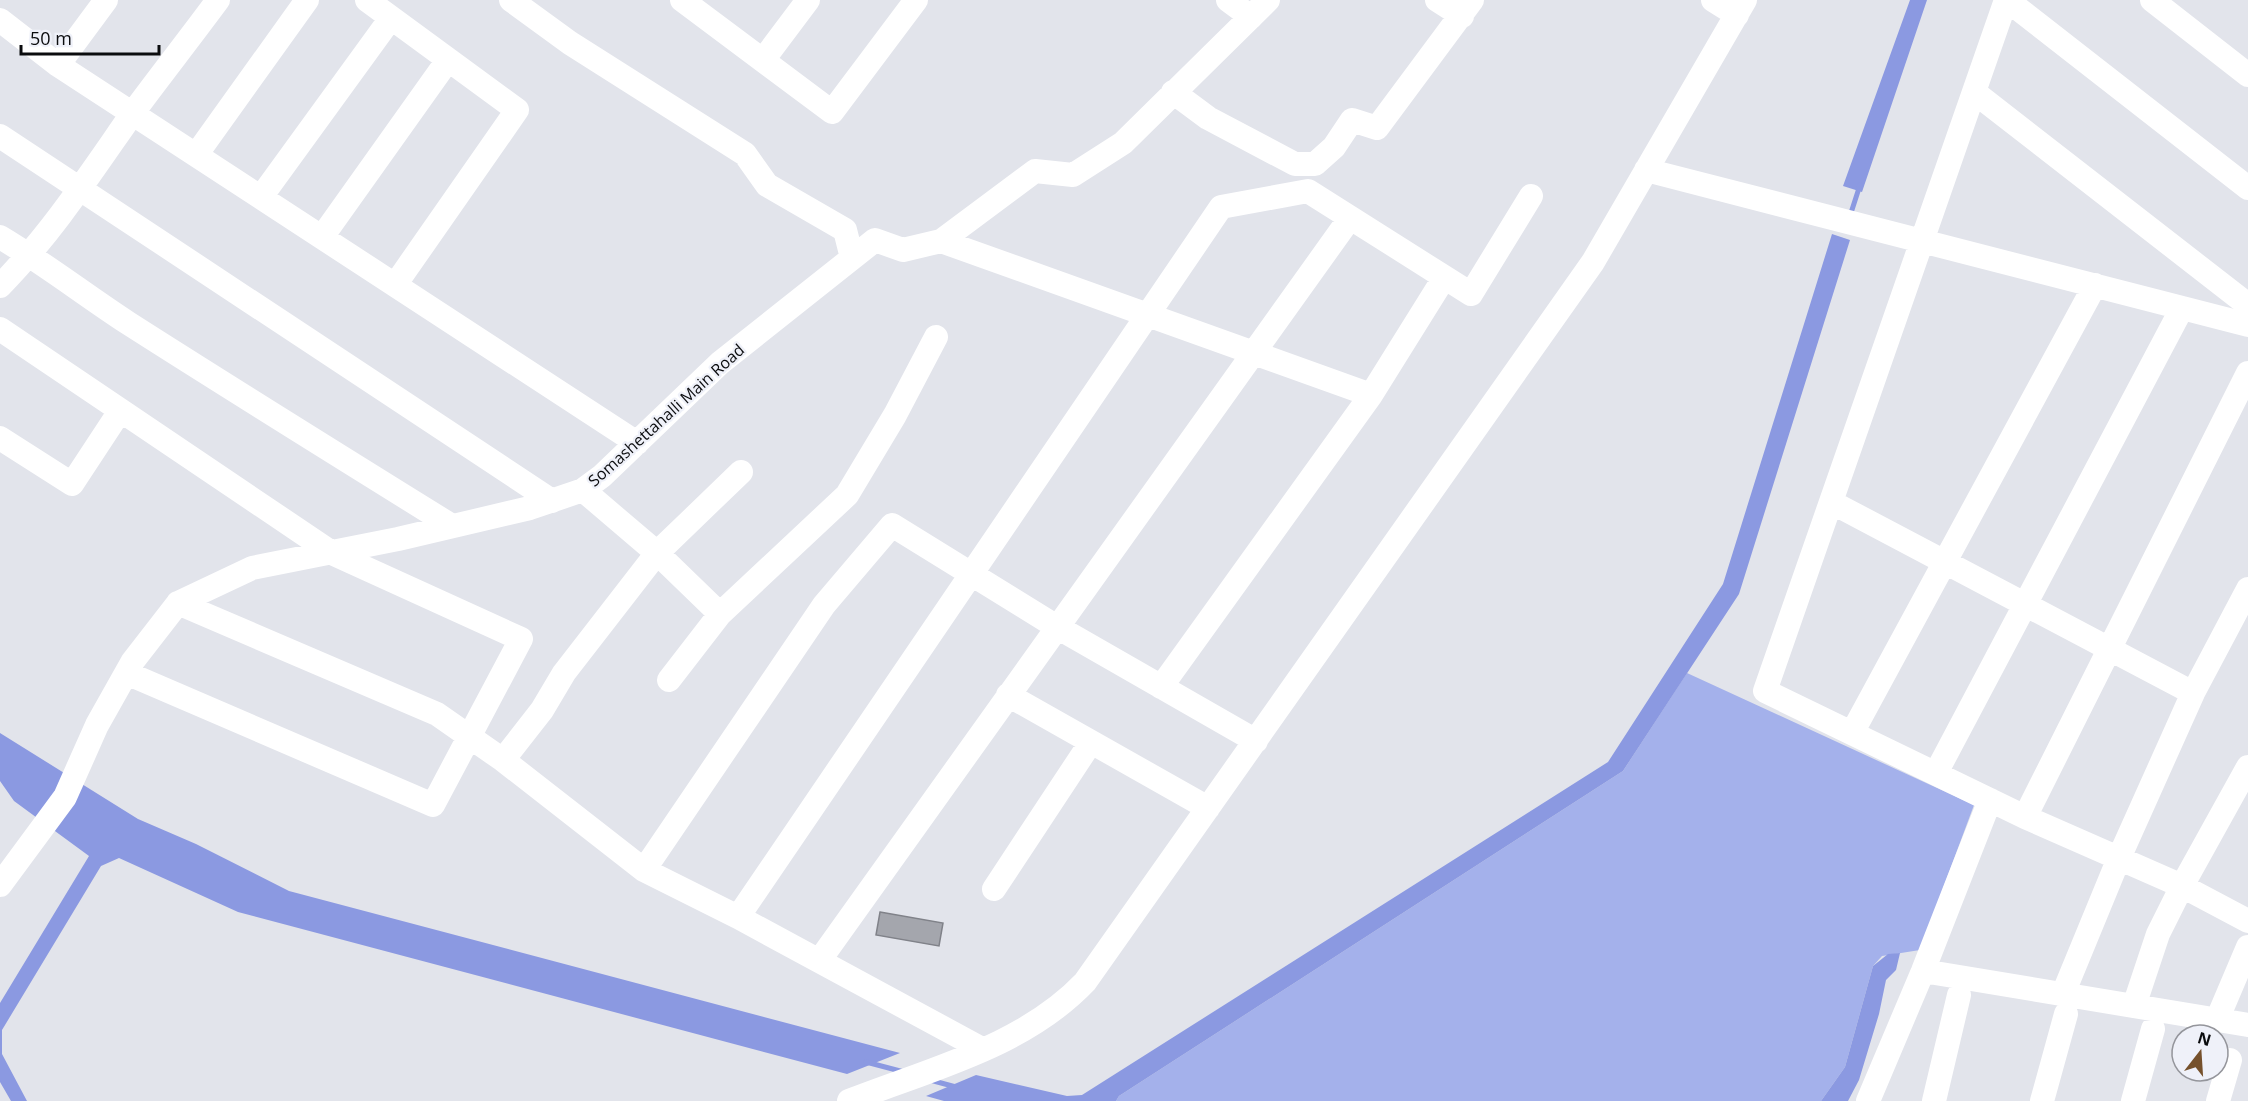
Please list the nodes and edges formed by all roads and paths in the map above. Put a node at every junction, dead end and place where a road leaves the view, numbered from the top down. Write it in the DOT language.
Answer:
graph roads {
  1 [pos="106,0"];
  2 [pos="218,0"];
  3 [pos="307,0"];
  4 [pos="368,0"];
  5 [pos="511,0"];
  6 [pos="682,0"];
  7 [pos="808,0"];
  8 [pos="916,0"];
  9 [pos="1228,0"];
  10 [pos="1268,0"];
  11 [pos="1437,0"];
  12 [pos="1713,0"];
  13 [pos="2007,0"];
  14 [pos="2152,0"];
  15 [pos="1741,7"];
  16 [pos="536,8"];
  17 [pos="709,8"];
  18 [pos="1467,8"];
  19 [pos="1251,17"];
  20 [pos="391,18"];
  21 [pos="0,20"];
  22 [pos="448,60"];
  23 [pos="763,60"];
  24 [pos="58,65"];
  25 [pos="2248,75"];
  26 [pos="1173,92"];
  27 [pos="1974,92"];
  28 [pos="133,114"];
  29 [pos="0,136"];
  30 [pos="196,155"];
  31 [pos="1646,170"];
  32 [pos="2248,188"];
  33 [pos="81,190"];
  34 [pos="1531,196"];
  35 [pos="261,197"];
  36 [pos="1350,218"];
  37 [pos="0,237"];
  38 [pos="322,237"];
  39 [pos="941,241"];
  40 [pos="1922,241"];
  41 [pos="30,255"];
  42 [pos="852,258"];
  43 [pos="1444,278"];
  44 [pos="395,285"];
  45 [pos="2095,285"];
  46 [pos="0,286"];
  47 [pos="2248,305"];
  48 [pos="2182,308"];
  49 [pos="1147,315"];
  50 [pos="2248,325"];
  51 [pos="0,329"];
  52 [pos="936,337"];
  53 [pos="1253,352"];
  54 [pos="2248,373"];
  55 [pos="1371,395"];
  56 [pos="120,411"];
  57 [pos="0,438"];
  58 [pos="637,443"];
  59 [pos="741,472"];
  60 [pos="583,490"];
  61 [pos="552,501"];
  62 [pos="1831,502"];
  63 [pos="452,526"];
  64 [pos="332,553"];
  65 [pos="657,553"];
  66 [pos="1945,562"];
  67 [pos="969,574"];
  68 [pos="2248,589"];
  69 [pos="178,603"];
  70 [pos="2025,604"];
  71 [pos="720,614"];
  72 [pos="1057,627"];
  73 [pos="2110,649"];
  74 [pos="131,675"];
  75 [pos="669,680"];
  76 [pos="1161,687"];
  77 [pos="2193,693"];
  78 [pos="1008,695"];
  79 [pos="1852,733"];
  80 [pos="1256,741"];
  81 [pos="1091,742"];
  82 [pos="503,760"];
  83 [pos="2248,767"];
  84 [pos="1936,773"];
  85 [pos="1990,800"];
  86 [pos="1208,808"];
  87 [pos="2025,817"];
  88 [pos="2119,858"];
  89 [pos="644,870"];
  90 [pos="0,885"];
  91 [pos="2182,886"];
  92 [pos="994,889"];
  93 [pos="738,917"];
  94 [pos="2248,921"];
  95 [pos="2248,947"];
  96 [pos="819,961"];
  97 [pos="1923,971"];
  98 [pos="1959,995"];
  99 [pos="2065,1004"];
  100 [pos="2134,1006"];
  101 [pos="2217,1020"];
  102 [pos="2248,1025"];
  103 [pos="2153,1029"];
  104 [pos="982,1049"];
  105 [pos="2223,1083"];
  106 [pos="849,1101"];
  107 [pos="1868,1101"];
  108 [pos="1934,1101"];
  109 [pos="2042,1101"];
  110 [pos="2133,1101"];
  111 [pos="2218,1101"];
  1 -- 24 [label="street"];
  2 -- 28 [label="street"];
  3 -- 30 [label="street"];
  4 -- 20 [label="street"];
  5 -- 16 [label="street"];
  6 -- 17 [label="street"];
  7 -- 23 [label="street"];
  8 -- 23 [label="street"];
  9 -- 19 [label="street"];
  10 -- 19 [label="street, Somashettahalli Main Road"];
  11 -- 18 [label="street"];
  12 -- 15 [label="street"];
  13 -- 27 [label="street"];
  13 -- 32 [label="street"];
  14 -- 25 [label="street"];
  15 -- 31 [label="street"];
  16 -- 42 [label="street"];
  17 -- 23 [label="street"];
  18 -- 26 [label="street"];
  19 -- 26 [label="street, Somashettahalli Main Road"];
  20 -- 22 [label="street"];
  20 -- 35 [label="street"];
  21 -- 24 [label="street"];
  22 -- 38 [label="street"];
  22 -- 44 [label="street"];
  24 -- 28 [label="street"];
  26 -- 39 [label="street, Somashettahalli Main Road"];
  27 -- 40 [label="street"];
  27 -- 47 [label="street"];
  28 -- 30 [label="street"];
  28 -- 33 [label="street"];
  29 -- 33 [label="street"];
  30 -- 35 [label="street"];
  31 -- 40 [label="street"];
  31 -- 80 [label="street"];
  33 -- 41 [label="street"];
  33 -- 61 [label="street"];
  34 -- 43 [label="street"];
  35 -- 38 [label="street"];
  36 -- 43 [label="street"];
  36 -- 49 [label="street"];
  36 -- 53 [label="street"];
  37 -- 41 [label="street"];
  38 -- 44 [label="street"];
  39 -- 42 [label="street, Somashettahalli Main Road"];
  39 -- 49 [label="street"];
  40 -- 45 [label="street"];
  40 -- 62 [label="street"];
  41 -- 46 [label="street"];
  41 -- 63 [label="street"];
  42 -- 58 [label="street, Somashettahalli Main Road"];
  43 -- 55 [label="street"];
  44 -- 58 [label="street"];
  45 -- 48 [label="street"];
  45 -- 66 [label="street"];
  48 -- 50 [label="street"];
  48 -- 70 [label="street"];
  49 -- 53 [label="street"];
  49 -- 67 [label="street"];
  51 -- 56 [label="street"];
  52 -- 71 [label="street"];
  53 -- 55 [label="street"];
  53 -- 72 [label="street"];
  54 -- 73 [label="street"];
  55 -- 76 [label="street"];
  56 -- 57 [label="street"];
  56 -- 64 [label="street"];
  58 -- 60 [label="street, Somashettahalli Main Road"];
  59 -- 65 [label="street"];
  60 -- 61 [label="street, Somashettahalli Main Road"];
  60 -- 65 [label="street"];
  61 -- 63 [label="street, Somashettahalli Main Road"];
  62 -- 66 [label="street"];
  62 -- 79 [label="street"];
  63 -- 64 [label="street, Somashettahalli Main Road"];
  64 -- 69 [label="street, Somashettahalli Main Road"];
  64 -- 74 [label="street"];
  65 -- 71 [label="street"];
  65 -- 82 [label="street"];
  66 -- 70 [label="street"];
  66 -- 79 [label="street"];
  67 -- 72 [label="street"];
  67 -- 89 [label="street"];
  67 -- 93 [label="street"];
  68 -- 77 [label="street"];
  69 -- 82 [label="street"];
  69 -- 90 [label="street, Somashettahalli Main Road"];
  70 -- 73 [label="street"];
  70 -- 84 [label="street"];
  71 -- 75 [label="street"];
  72 -- 76 [label="street"];
  72 -- 78 [label="street"];
  73 -- 77 [label="street"];
  73 -- 87 [label="street"];
  76 -- 80 [label="street"];
  77 -- 88 [label="street"];
  78 -- 81 [label="street"];
  78 -- 96 [label="street"];
  79 -- 84 [label="street"];
  80 -- 86 [label="street"];
  81 -- 86 [label="street"];
  81 -- 92 [label="street"];
  82 -- 89 [label="street"];
  83 -- 91 [label="street"];
  84 -- 85 [label="street"];
  85 -- 87 [label="street"];
  85 -- 97 [label="street"];
  86 -- 104 [label="street"];
  87 -- 88 [label="street"];
  88 -- 91 [label="street"];
  88 -- 99 [label="street"];
  89 -- 93 [label="street"];
  91 -- 94 [label="street"];
  91 -- 100 [label="street"];
  93 -- 96 [label="street"];
  95 -- 101 [label="street"];
  96 -- 104 [label="street"];
  97 -- 99 [label="street"];
  97 -- 107 [label="street"];
  98 -- 108 [label="street"];
  99 -- 100 [label="street"];
  99 -- 109 [label="street"];
  100 -- 101 [label="street"];
  101 -- 102 [label="street"];
  103 -- 110 [label="street"];
  104 -- 106 [label="street"];
  105 -- 111 [label="street"];
}
